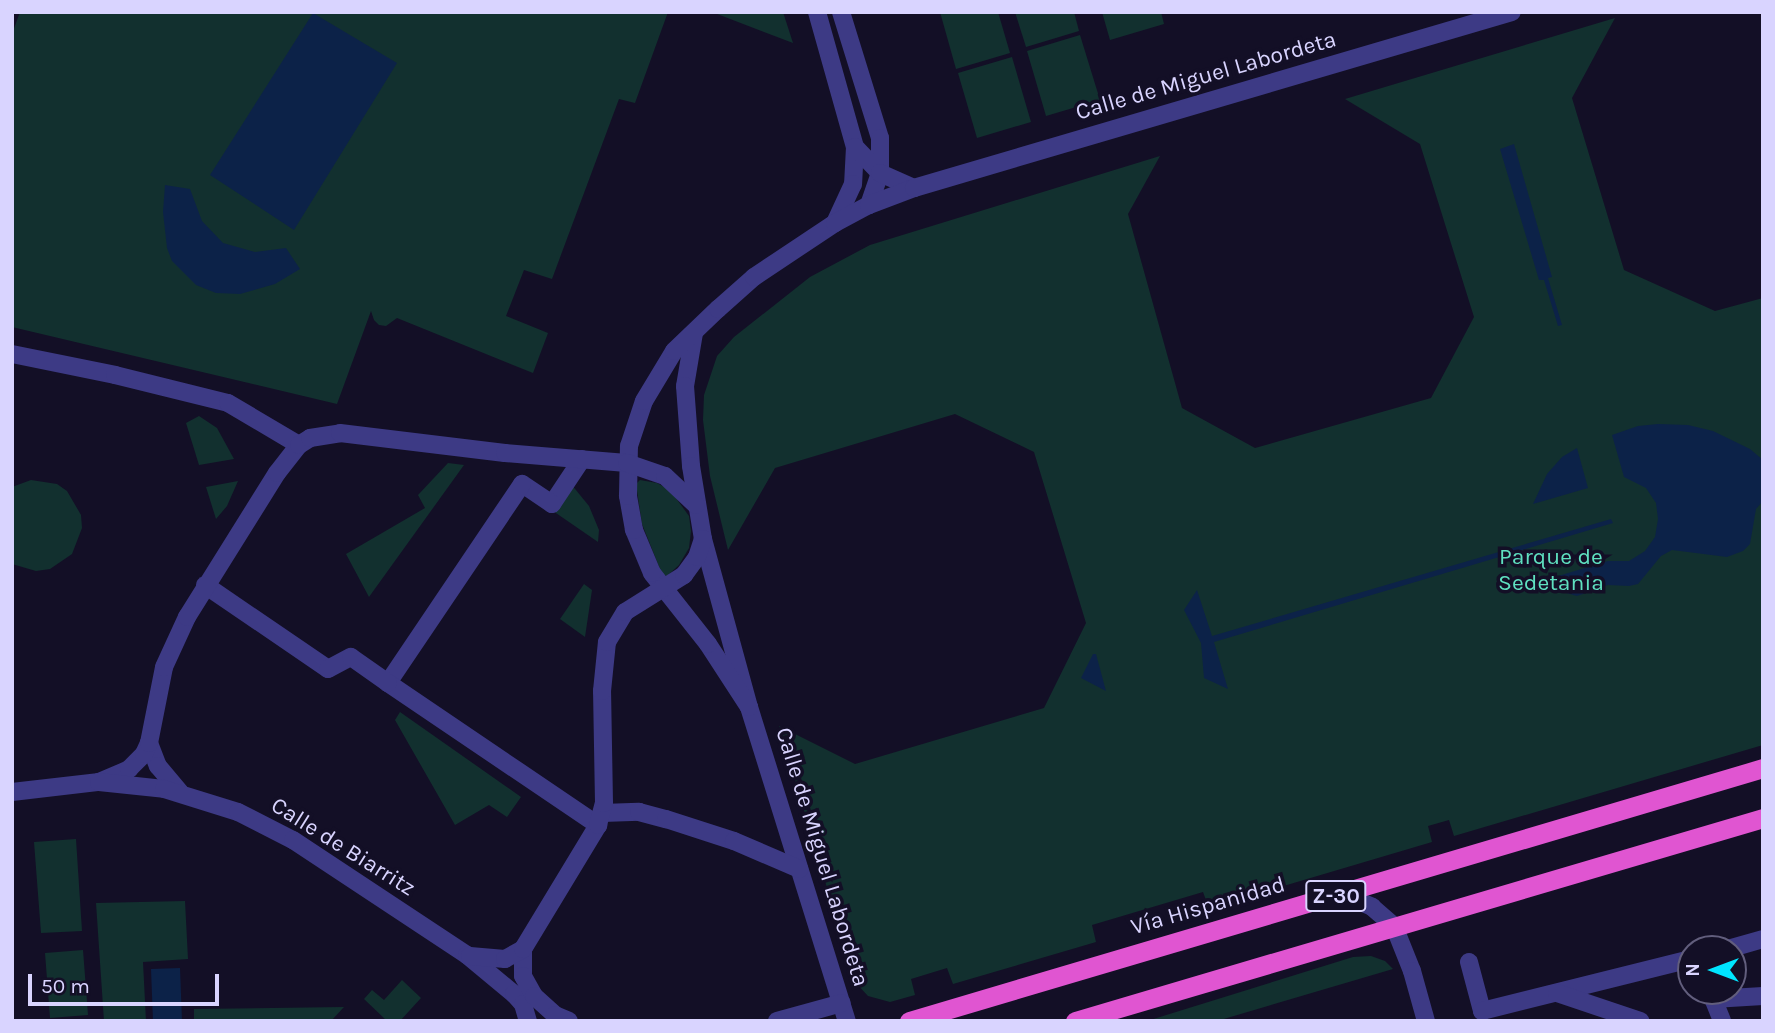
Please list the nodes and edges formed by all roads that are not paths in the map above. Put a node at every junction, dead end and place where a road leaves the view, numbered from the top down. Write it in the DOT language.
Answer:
graph roads {
  1 [pos="817,12"];
  2 [pos="841,12"];
  3 [pos="1513,12"];
  4 [pos="855,147"];
  5 [pos="880,173"];
  6 [pos="914,188"];
  7 [pos="869,205"];
  8 [pos="835,223"];
  9 [pos="694,333"];
  10 [pos="12,354"];
  11 [pos="299,445"];
  12 [pos="582,459"];
  13 [pos="627,463"];
  14 [pos="696,505"];
  15 [pos="703,539"];
  16 [pos="205,585"];
  17 [pos="663,590"];
  18 [pos="388,683"];
  19 [pos="749,707"];
  20 [pos="149,743"];
  21 [pos="1763,768"];
  22 [pos="99,782"];
  23 [pos="12,792"];
  24 [pos="181,793"];
  25 [pos="1763,818"];
  26 [pos="600,819"];
  27 [pos="799,869"];
  28 [pos="1342,894"];
  29 [pos="1394,926"];
  30 [pos="523,949"];
  31 [pos="467,955"];
  32 [pos="1469,962"];
  33 [pos="1677,962"];
  34 [pos="1555,993"];
  35 [pos="842,1003"];
  36 [pos="528,1021"];
  37 [pos="569,1021"];
  38 [pos="777,1021"];
  39 [pos="847,1021"];
  40 [pos="909,1021"];
  41 [pos="1075,1021"];
  42 [pos="1426,1021"];
  43 [pos="1640,1021"];
  1 -- 4 [label="street"];
  2 -- 5 [label="street"];
  3 -- 6 [label="street, Calle de Miguel Labordeta"];
  4 -- 5 [label="street"];
  4 -- 8 [label="street"];
  5 -- 6 [label="street"];
  5 -- 7 [label="street"];
  6 -- 7 [label="street, Calle de Miguel Labordeta"];
  7 -- 8 [label="street, Calle de Miguel Labordeta"];
  8 -- 9 [label="street, Calle de Miguel Labordeta"];
  9 -- 13 [label="street, Calle de Miguel Labordeta"];
  9 -- 14 [label="street, Calle de Miguel Labordeta"];
  10 -- 11 [label="street"];
  11 -- 12 [label="street"];
  11 -- 16 [label="street"];
  12 -- 13 [label="street"];
  12 -- 18 [label="street"];
  13 -- 14 [label="street"];
  13 -- 17 [label="street, Calle de Miguel Labordeta"];
  14 -- 15 [label="street, Calle de Miguel Labordeta"];
  15 -- 17 [label="street"];
  15 -- 19 [label="street, Calle de Miguel Labordeta"];
  16 -- 18 [label="street"];
  16 -- 20 [label="street"];
  17 -- 19 [label="street, Calle de Miguel Labordeta"];
  17 -- 26 [label="street"];
  18 -- 26 [label="street"];
  19 -- 27 [label="street, Calle de Miguel Labordeta"];
  20 -- 22 [label="street"];
  20 -- 24 [label="street"];
  21 -- 28 [label="highway, Vía Hispanidad / Z-30"];
  22 -- 23 [label="street, Calle de Biarritz"];
  22 -- 24 [label="street, Calle de Biarritz"];
  24 -- 31 [label="street, Calle de Biarritz"];
  25 -- 29 [label="highway, Z-30"];
  26 -- 27 [label="street"];
  26 -- 30 [label="street"];
  27 -- 35 [label="street, Calle de Miguel Labordeta"];
  28 -- 29 [label="street"];
  28 -- 40 [label="highway, Vía Hispanidad / Z-30"];
  29 -- 41 [label="highway, Z-30"];
  29 -- 42 [label="street"];
  30 -- 31 [label="street"];
  30 -- 37 [label="street"];
  31 -- 36 [label="street, Calle de Biarritz"];
  32 -- 34 [label="street"];
  33 -- 34 [label="street"];
  34 -- 43 [label="street"];
  35 -- 38 [label="street"];
  35 -- 39 [label="street, Calle de Miguel Labordeta"];
}
